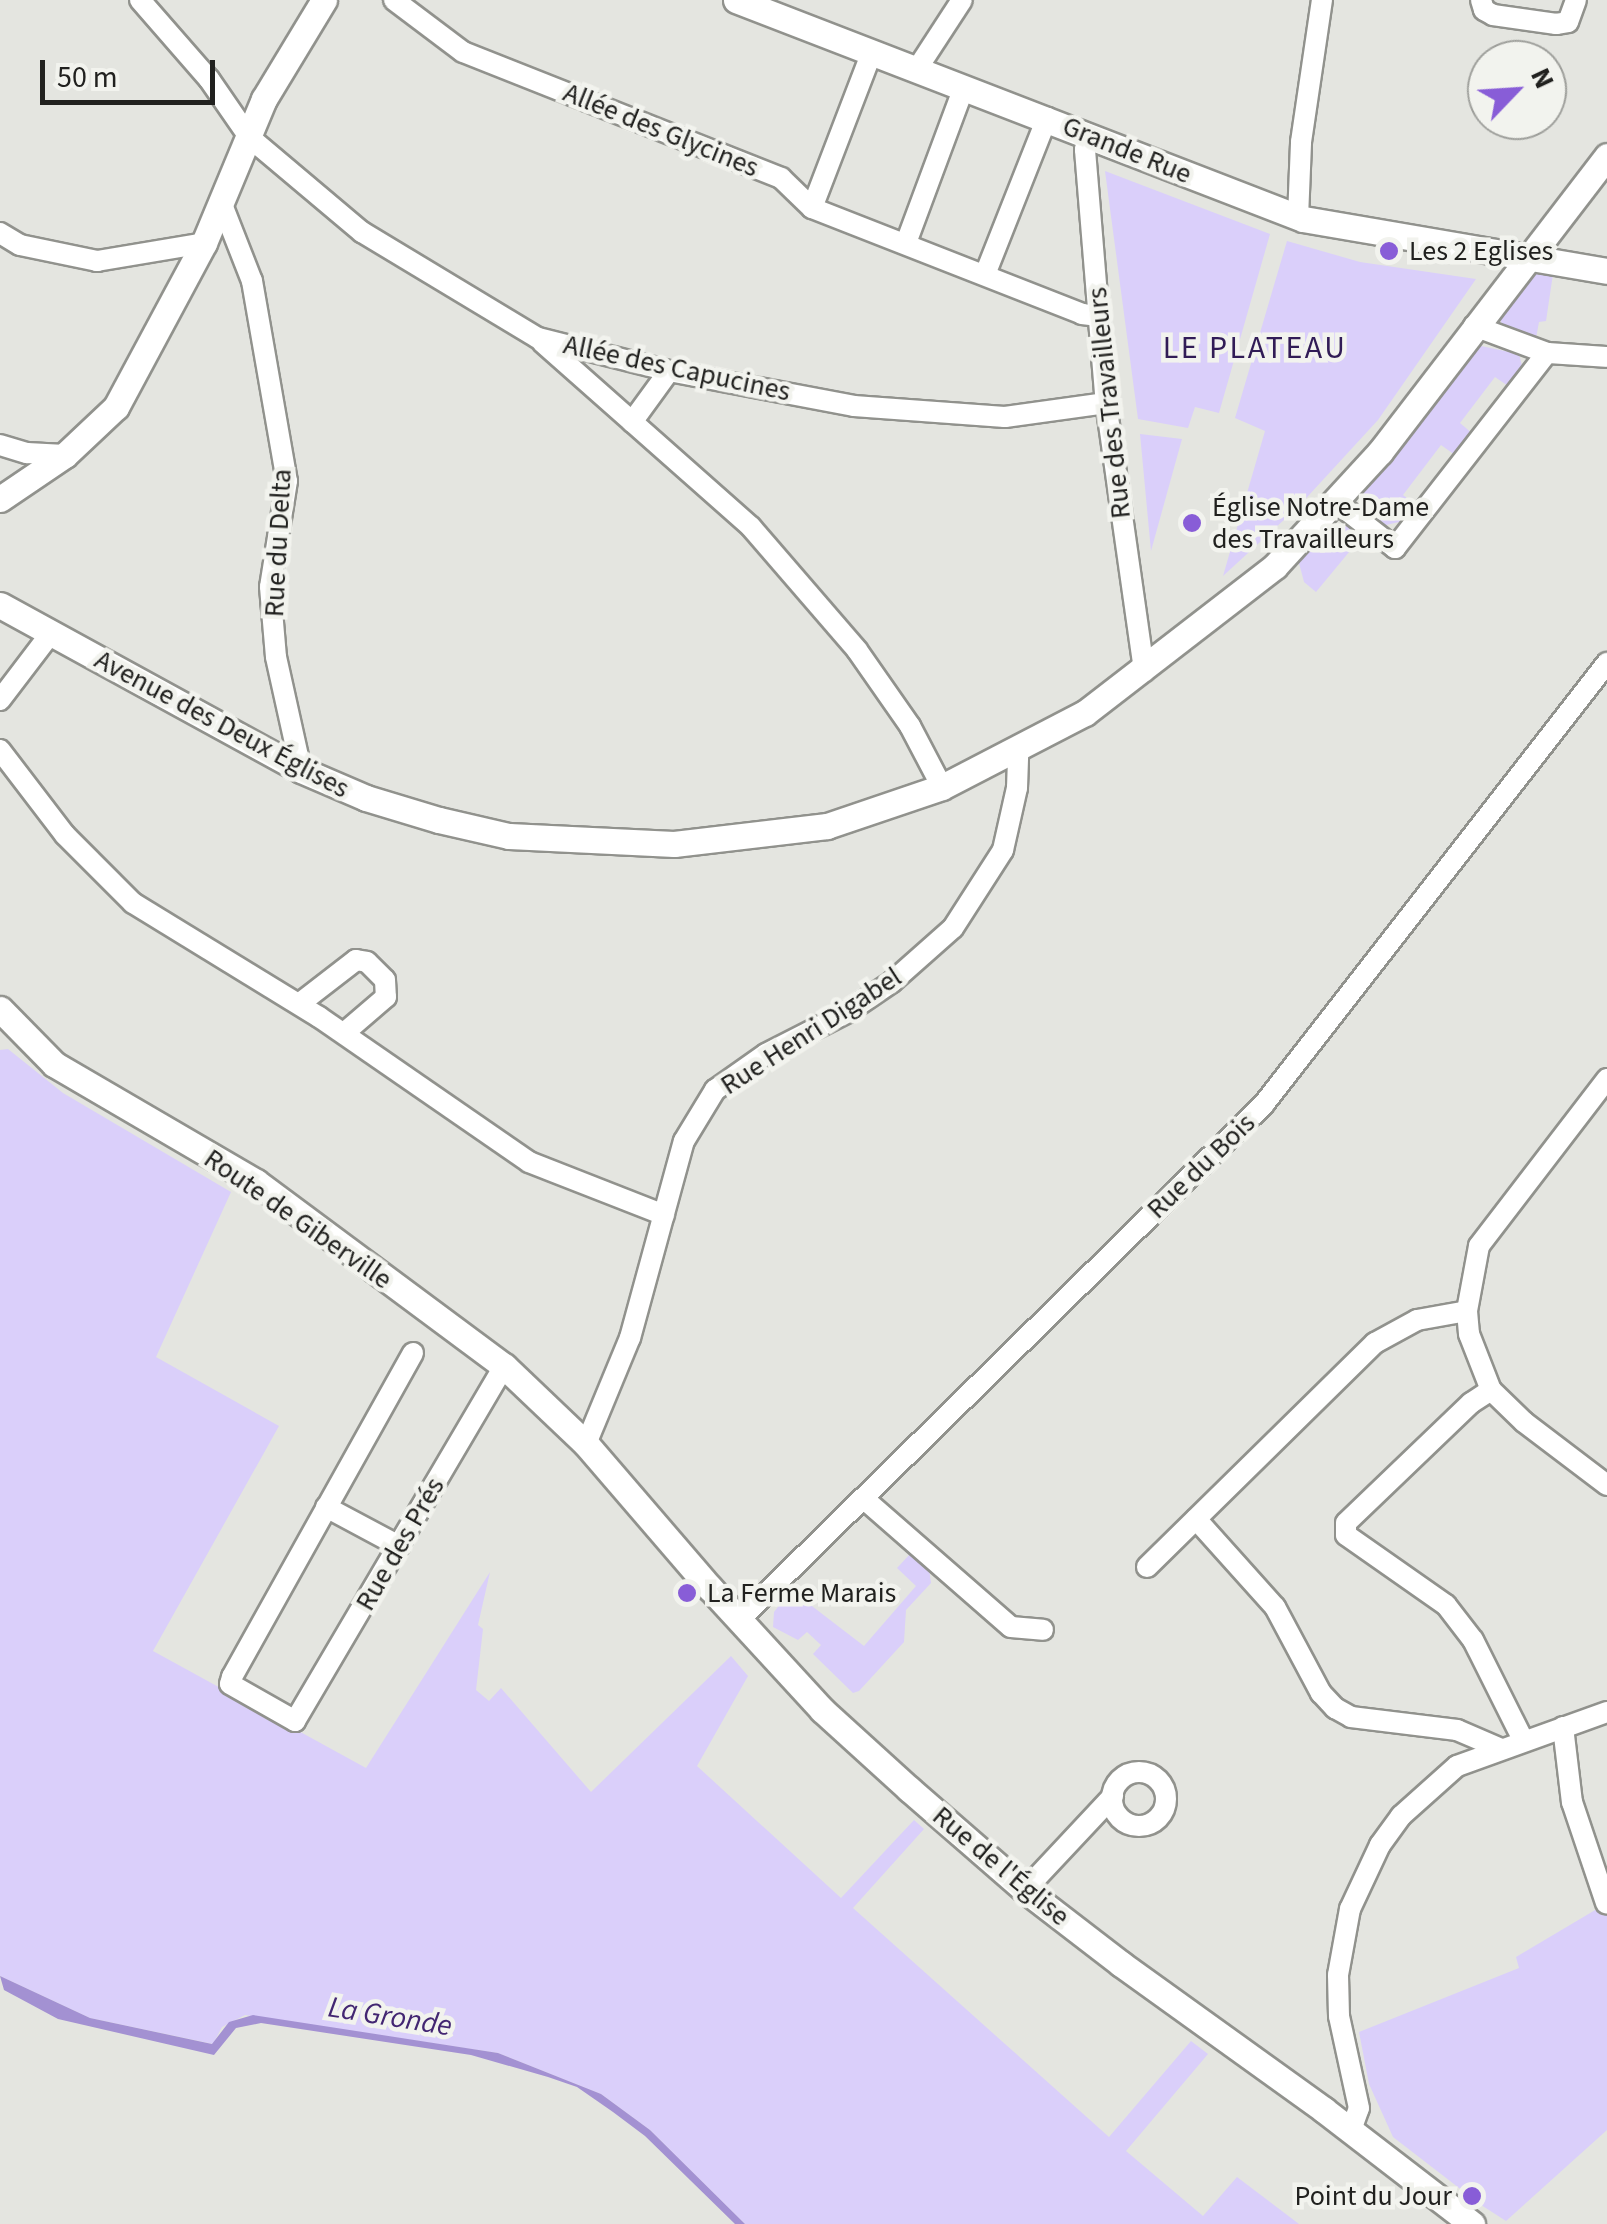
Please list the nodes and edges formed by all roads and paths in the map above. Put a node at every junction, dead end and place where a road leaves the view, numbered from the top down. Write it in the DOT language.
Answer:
graph roads {
  1 [pos="140,0"];
  2 [pos="324,0"];
  3 [pos="394,0"];
  4 [pos="736,0"];
  5 [pos="962,0"];
  6 [pos="1322,0"];
  7 [pos="1481,0"];
  8 [pos="1576,0"];
  9 [pos="872,52"];
  10 [pos="917,69"];
  11 [pos="964,86"];
  12 [pos="1047,118"];
  13 [pos="1088,134"];
  14 [pos="249,137"];
  15 [pos="1607,156"];
  16 [pos="221,202"];
  17 [pos="812,208"];
  18 [pos="1298,218"];
  19 [pos="0,234"];
  20 [pos="204,243"];
  21 [pos="906,243"];
  22 [pos="1528,258"];
  23 [pos="1607,271"];
  24 [pos="986,272"];
  25 [pos="1099,316"];
  26 [pos="1474,326"];
  27 [pos="538,338"];
  28 [pos="1547,353"];
  29 [pos="1607,356"];
  30 [pos="669,371"];
  31 [pos="1106,403"];
  32 [pos="632,422"];
  33 [pos="0,446"];
  34 [pos="66,456"];
  35 [pos="0,500"];
  36 [pos="1336,502"];
  37 [pos="0,605"];
  38 [pos="51,633"];
  39 [pos="1607,663"];
  40 [pos="1144,671"];
  41 [pos="0,700"];
  42 [pos="0,750"];
  43 [pos="1018,750"];
  44 [pos="301,770"];
  45 [pos="942,787"];
  46 [pos="299,1004"];
  47 [pos="0,1009"];
  48 [pos="344,1033"];
  49 [pos="1607,1079"];
  50 [pos="664,1215"];
  51 [pos="1467,1311"];
  52 [pos="413,1353"];
  53 [pos="504,1366"];
  54 [pos="1491,1390"];
  55 [pos="586,1444"];
  56 [pos="1607,1485"];
  57 [pos="863,1498"];
  58 [pos="326,1508"];
  59 [pos="1196,1520"];
  60 [pos="399,1546"];
  61 [pos="1147,1567"];
  62 [pos="739,1620"];
  63 [pos="1043,1630"];
  64 [pos="1607,1712"];
  65 [pos="1563,1728"];
  66 [pos="1523,1740"];
  67 [pos="1499,1748"];
  68 [pos="1113,1796"];
  69 [pos="1026,1890"];
  70 [pos="1606,1903"];
  71 [pos="1351,2130"];
  72 [pos="1472,2224"];
  1 -- 14 [label="street, Allée des Capucines"];
  2 -- 14 [label="street"];
  3 -- 17 [label="street, Allée des Glycines"];
  4 -- 9 [label="street, Grande Rue"];
  5 -- 10 [label="street"];
  6 -- 18 [label="street"];
  7 -- 8 [label="street"];
  9 -- 10 [label="street, Grande Rue"];
  9 -- 17 [label="street"];
  10 -- 11 [label="street, Grande Rue"];
  11 -- 12 [label="street, Grande Rue"];
  11 -- 21 [label="street"];
  12 -- 13 [label="street, Grande Rue"];
  12 -- 24 [label="street"];
  13 -- 18 [label="street, Grande Rue"];
  13 -- 25 [label="street, Rue des Travailleurs"];
  14 -- 16 [label="street"];
  14 -- 27 [label="street, Allée des Capucines"];
  15 -- 22 [label="street, Avenue des Deux Églises"];
  16 -- 20 [label="street"];
  16 -- 44 [label="street, Rue du Delta"];
  17 -- 21 [label="street, Allée des Glycines"];
  18 -- 22 [label="street, Grande Rue"];
  19 -- 20 [label="street"];
  20 -- 34 [label="street"];
  21 -- 24 [label="street, Allée des Glycines"];
  22 -- 23 [label="street, Grande Rue"];
  22 -- 26 [label="street, Avenue des Deux Églises"];
  24 -- 25 [label="street, Allée des Glycines"];
  25 -- 31 [label="street, Rue des Travailleurs"];
  26 -- 28 [label="street"];
  26 -- 36 [label="street, Avenue des Deux Églises"];
  27 -- 30 [label="street, Allée des Capucines"];
  27 -- 32 [label="street"];
  28 -- 29 [label="street"];
  28 -- 36 [label="street"];
  30 -- 31 [label="street, Allée des Capucines"];
  30 -- 32 [label="street"];
  31 -- 40 [label="street, Rue des Travailleurs"];
  32 -- 45 [label="street"];
  33 -- 34 [label="street"];
  34 -- 35 [label="street"];
  36 -- 40 [label="street, Avenue des Deux Églises"];
  37 -- 38 [label="street, Avenue des Deux Églises"];
  38 -- 41 [label="street"];
  38 -- 44 [label="street, Avenue des Deux Églises"];
  39 -- 57 [label="street, Rue du Bois"];
  40 -- 43 [label="street, Avenue des Deux Églises"];
  42 -- 46 [label="street"];
  43 -- 45 [label="street, Avenue des Deux Églises"];
  43 -- 50 [label="street, Rue Henri Digabel"];
  44 -- 45 [label="street, Avenue des Deux Églises"];
  46 -- 48 [label="street"];
  46 -- 48 [label="street"];
  47 -- 53 [label="street, Route de Giberville"];
  48 -- 50 [label="street"];
  49 -- 51 [label="street"];
  50 -- 55 [label="street, Rue Henri Digabel"];
  51 -- 54 [label="street"];
  51 -- 59 [label="street"];
  52 -- 58 [label="street"];
  53 -- 55 [label="street, Route de Giberville"];
  53 -- 60 [label="street, Rue des Prés"];
  54 -- 56 [label="street"];
  54 -- 66 [label="street"];
  55 -- 62 [label="street, Rue de l'Église"];
  57 -- 62 [label="street, Rue du Bois"];
  57 -- 63 [label="street"];
  58 -- 60 [label="street"];
  58 -- 60 [label="street, Rue des Prés"];
  59 -- 61 [label="street"];
  59 -- 67 [label="street"];
  62 -- 69 [label="street, Rue de l'Église"];
  64 -- 65 [label="street"];
  65 -- 66 [label="street"];
  65 -- 70 [label="street"];
  66 -- 67 [label="street"];
  67 -- 71 [label="street"];
  68 -- 69 [label="street"];
  69 -- 71 [label="street, Rue de l'Église"];
  71 -- 72 [label="street, Rue de l'Église"];
}
